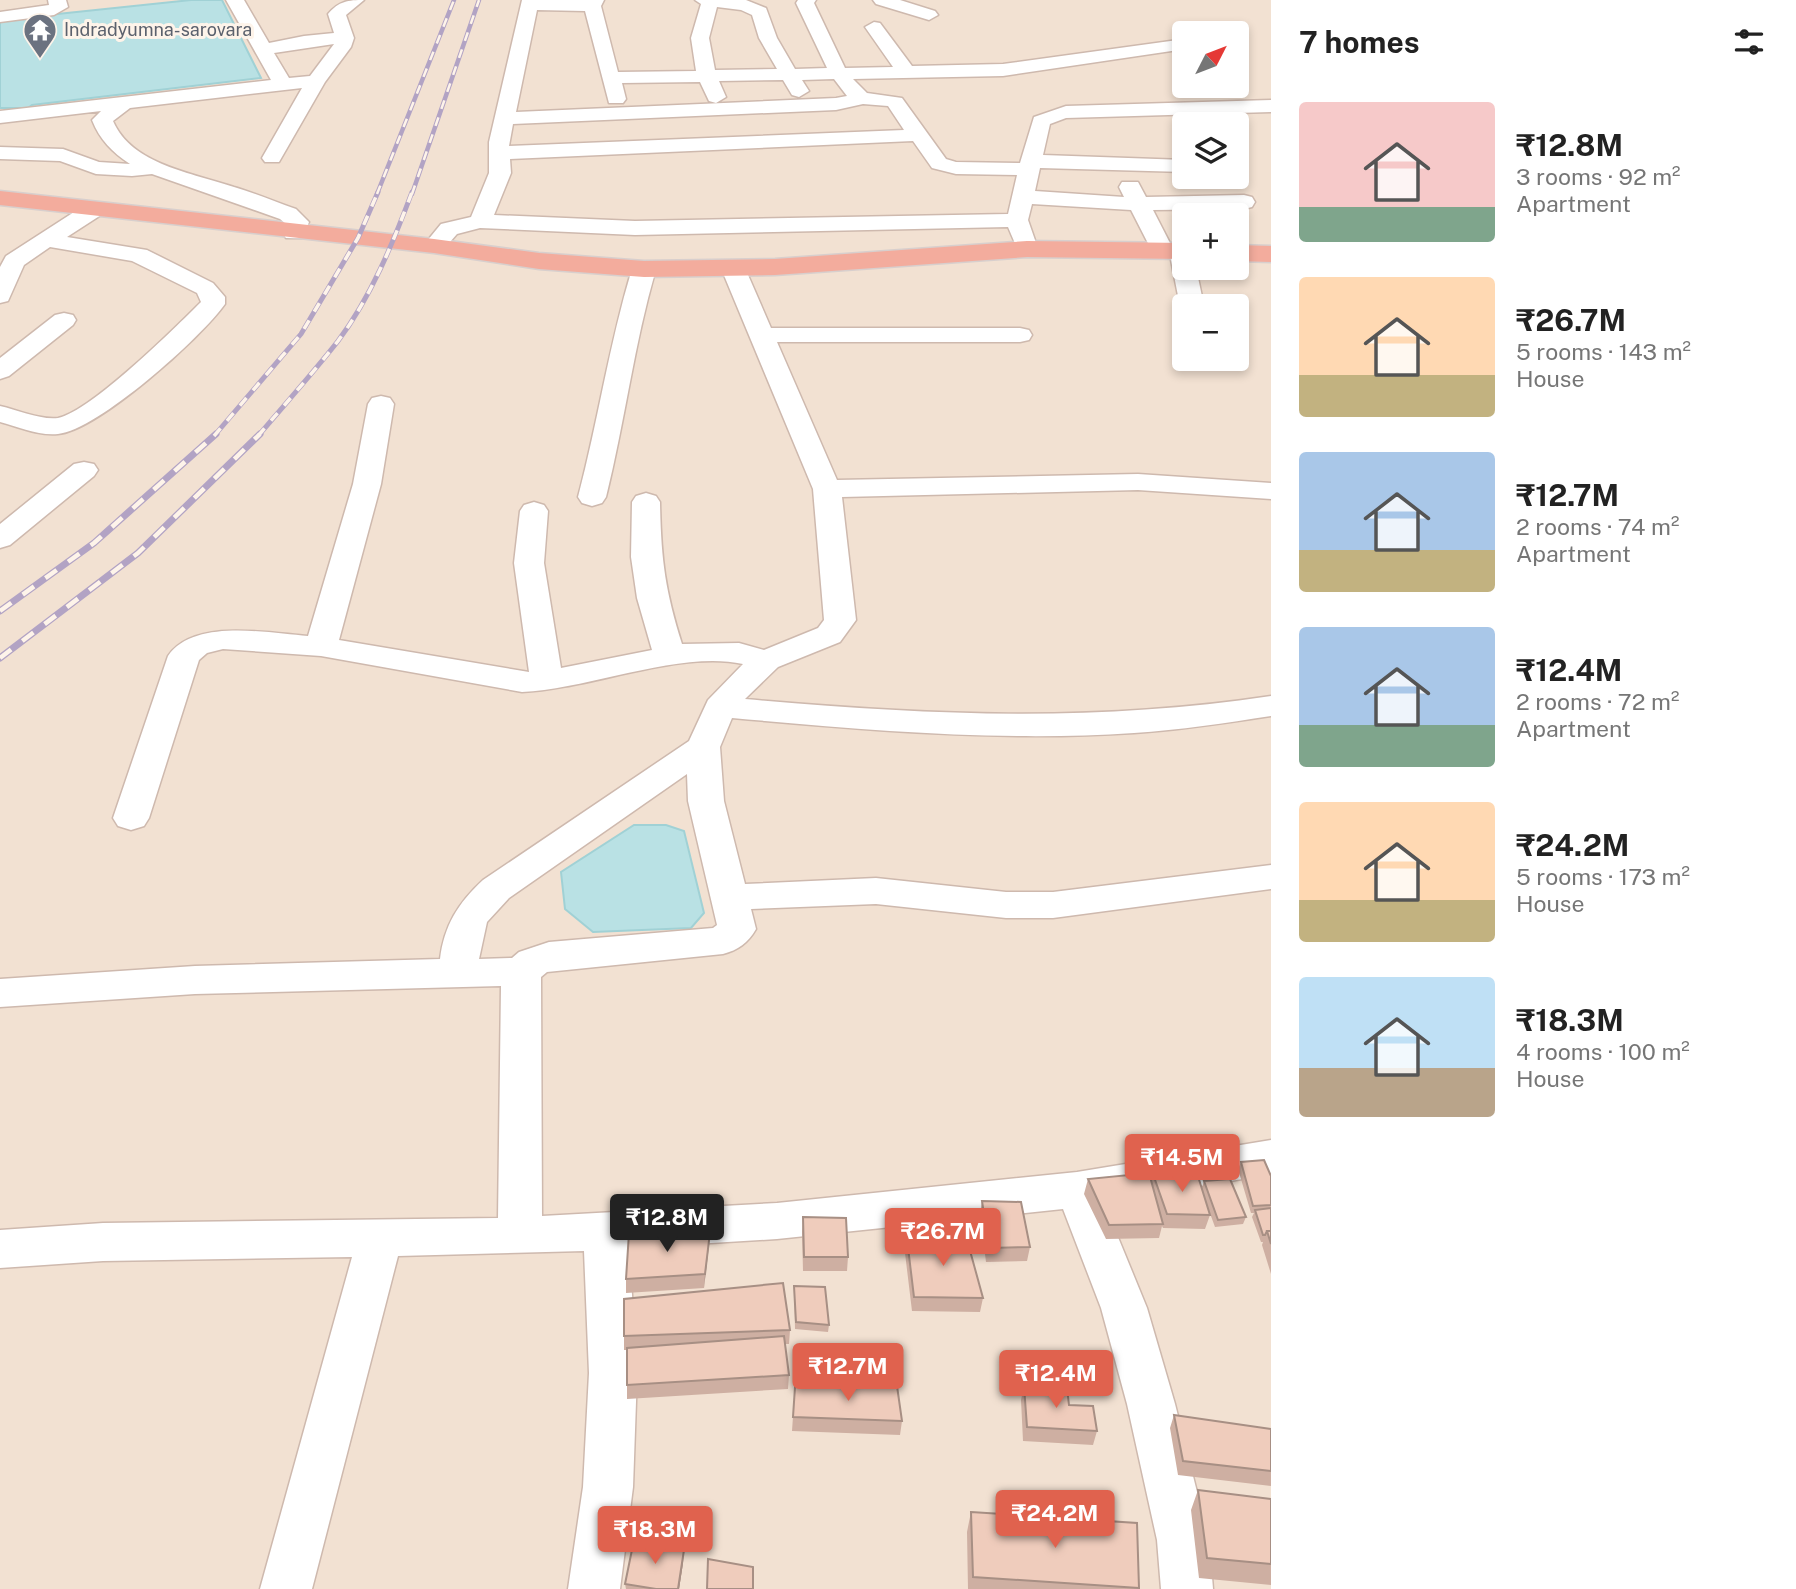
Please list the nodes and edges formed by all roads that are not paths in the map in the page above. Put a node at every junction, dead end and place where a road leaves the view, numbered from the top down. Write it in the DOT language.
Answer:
graph roads {
  1 [pos="57,0"];
  2 [pos="235,0"];
  3 [pos="355,0"];
  4 [pos="704,0"];
  5 [pos="807,0"];
  6 [pos="882,0"];
  7 [pos="711,1"];
  8 [pos="530,2"];
  9 [pos="593,3"];
  10 [pos="929,15"];
  11 [pos="0,17"];
  12 [pos="873,27"];
  13 [pos="345,37"];
  14 [pos="1172,46"];
  15 [pos="265,49"];
  16 [pos="906,71"];
  17 [pos="841,73"];
  18 [pos="789,75"];
  19 [pos="707,76"];
  20 [pos="610,78"];
  21 [pos="316,81"];
  22 [pos="283,84"];
  23 [pos="864,98"];
  24 [pos="124,103"];
  25 [pos="807,105"];
  26 [pos="1271,106"];
  27 [pos="721,108"];
  28 [pos="620,112"];
  29 [pos="0,117"];
  30 [pos="506,118"];
  31 [pos="918,135"];
  32 [pos="0,153"];
  33 [pos="499,153"];
  34 [pos="272,158"];
  35 [pos="1032,165"];
  36 [pos="1118,166"];
  37 [pos="1172,166"];
  38 [pos="155,167"];
  39 [pos="1023,197"];
  40 [pos="0,198"];
  41 [pos="1244,202"];
  42 [pos="1139,204"];
  43 [pos="93,210"];
  44 [pos="1017,220"];
  45 [pos="480,221"];
  46 [pos="294,233"];
  47 [pos="39,244"];
  48 [pos="434,246"];
  49 [pos="1172,246"];
  50 [pos="1027,249"];
  51 [pos="1172,251"];
  52 [pos="1249,253"];
  53 [pos="1271,254"];
  54 [pos="733,268"];
  55 [pos="644,269"];
  56 [pos="0,296"];
  57 [pos="64,320"];
  58 [pos="760,335"];
  59 [pos="1020,335"];
  60 [pos="0,371"];
  61 [pos="381,404"];
  62 [pos="0,414"];
  63 [pos="84,470"];
  64 [pos="827,489"];
  65 [pos="1271,491"];
  66 [pos="592,497"];
  67 [pos="646,502"];
  68 [pos="534,511"];
  69 [pos="0,539"];
  70 [pos="321,646"];
  71 [pos="670,656"];
  72 [pos="768,660"];
  73 [pos="547,681"];
  74 [pos="1271,706"];
  75 [pos="720,708"];
  76 [pos="703,747"];
  77 [pos="131,818"];
  78 [pos="1271,877"];
  79 [pos="729,897"];
  80 [pos="521,972"];
  81 [pos="458,973"];
  82 [pos="0,993"];
  83 [pos="1271,1157"];
  84 [pos="1077,1190"];
  85 [pos="605,1231"];
  86 [pos="520,1236"];
  87 [pos="380,1238"];
  88 [pos="0,1249"];
  89 [pos="286,1589"];
  90 [pos="594,1589"];
  91 [pos="1187,1589"];
  1 -- 11 [label="street"];
  2 -- 15 [label="street"];
  3 -- 13 [label="street"];
  4 -- 7 [label="street"];
  5 -- 17 [label="street"];
  6 -- 10 [label="street"];
  7 -- 18 [label="street"];
  7 -- 19 [label="street"];
  8 -- 9 [label="street"];
  8 -- 30 [label="street"];
  9 -- 20 [label="street"];
  12 -- 16 [label="street"];
  13 -- 15 [label="street"];
  13 -- 21 [label="street"];
  14 -- 16 [label="street"];
  15 -- 22 [label="street"];
  16 -- 17 [label="street"];
  17 -- 18 [label="street"];
  17 -- 23 [label="street"];
  18 -- 19 [label="street"];
  18 -- 25 [label="street"];
  19 -- 20 [label="street"];
  19 -- 27 [label="street"];
  20 -- 28 [label="street"];
  21 -- 22 [label="street"];
  21 -- 34 [label="street"];
  22 -- 24 [label="street"];
  23 -- 25 [label="street"];
  23 -- 31 [label="street"];
  24 -- 29 [label="street"];
  24 -- 38 [label="street"];
  25 -- 27 [label="street"];
  26 -- 35 [label="street"];
  27 -- 28 [label="street"];
  28 -- 30 [label="street"];
  30 -- 33 [label="street"];
  31 -- 33 [label="street"];
  31 -- 35 [label="street"];
  32 -- 38 [label="street"];
  33 -- 45 [label="street"];
  35 -- 36 [label="street"];
  35 -- 39 [label="street"];
  36 -- 37 [label="street"];
  36 -- 42 [label="street"];
  38 -- 46 [label="street"];
  39 -- 42 [label="street"];
  39 -- 44 [label="street"];
  40 -- 43 [label="highway"];
  41 -- 42 [label="street"];
  42 -- 49 [label="street"];
  43 -- 46 [label="highway"];
  43 -- 47 [label="street"];
  44 -- 45 [label="street"];
  44 -- 50 [label="street"];
  45 -- 48 [label="street"];
  46 -- 48 [label="highway"];
  47 -- 56 [label="street"];
  47 -- 62 [label="street"];
  48 -- 55 [label="highway"];
  50 -- 51 [label="highway"];
  50 -- 54 [label="highway"];
  52 -- 53 [label="highway"];
  54 -- 55 [label="highway"];
  54 -- 58 [label="street"];
  55 -- 66 [label="street"];
  57 -- 60 [label="street"];
  58 -- 59 [label="street"];
  58 -- 64 [label="street"];
  61 -- 70 [label="street"];
  63 -- 69 [label="street"];
  64 -- 65 [label="street"];
  64 -- 72 [label="street"];
  67 -- 71 [label="street"];
  68 -- 73 [label="street"];
  70 -- 73 [label="street"];
  70 -- 77 [label="street"];
  71 -- 72 [label="street"];
  71 -- 73 [label="street"];
  72 -- 75 [label="street"];
  74 -- 75 [label="street"];
  75 -- 76 [label="street"];
  76 -- 79 [label="street"];
  76 -- 81 [label="street"];
  78 -- 79 [label="street"];
  79 -- 80 [label="street"];
  80 -- 81 [label="street"];
  80 -- 86 [label="street"];
  81 -- 82 [label="street"];
  83 -- 84 [label="street"];
  84 -- 85 [label="street"];
  84 -- 91 [label="street"];
  85 -- 86 [label="street"];
  85 -- 90 [label="street"];
  86 -- 87 [label="street"];
  87 -- 88 [label="street"];
  87 -- 89 [label="street"];
}
